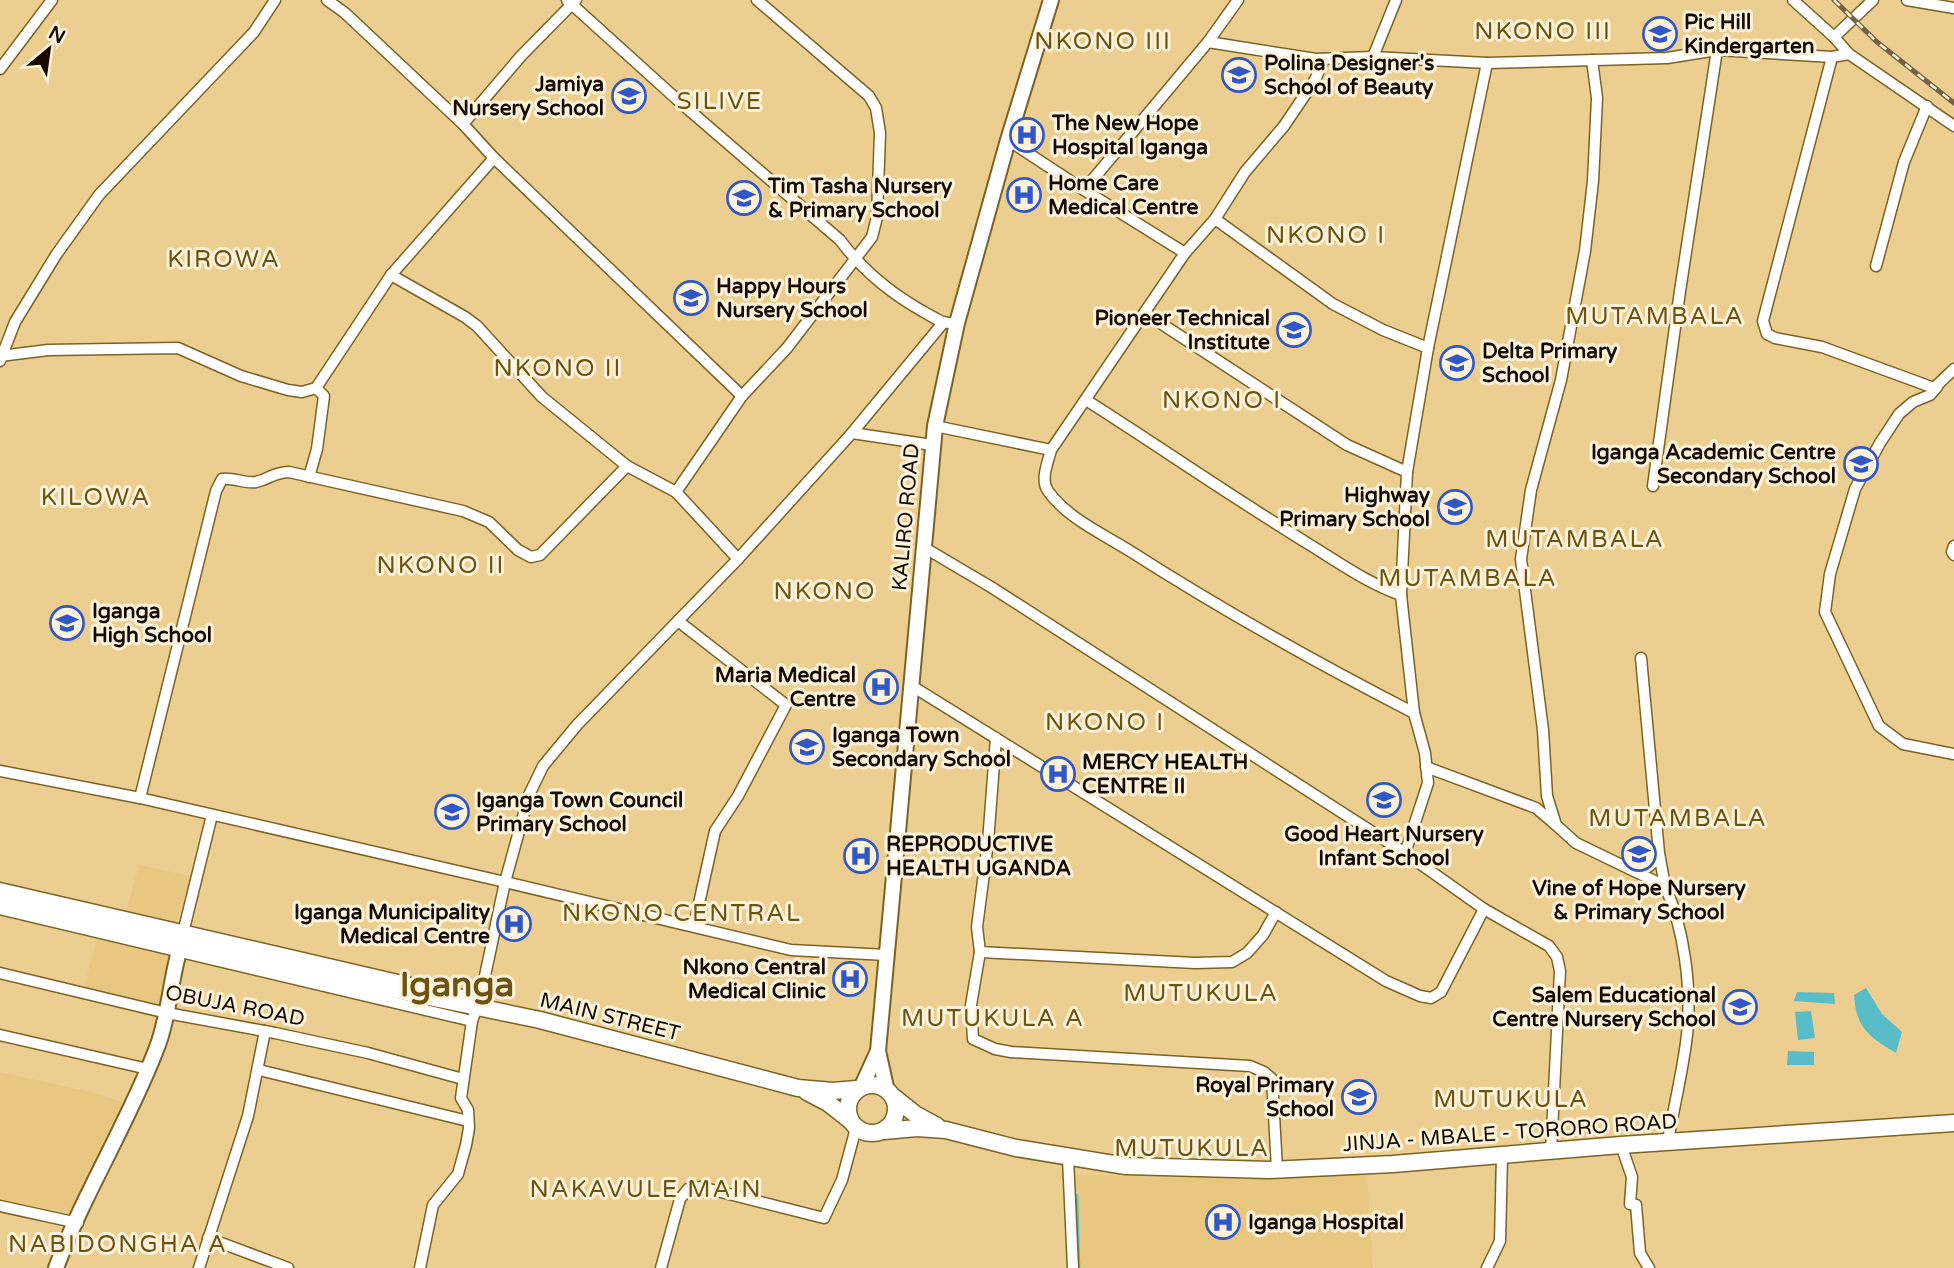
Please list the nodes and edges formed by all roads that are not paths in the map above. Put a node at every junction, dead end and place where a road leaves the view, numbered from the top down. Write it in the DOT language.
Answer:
graph roads {
  1 [pos="52,0"];
  2 [pos="275,0"];
  3 [pos="327,0"];
  4 [pos="757,0"];
  5 [pos="1051,0"];
  6 [pos="1238,0"];
  7 [pos="1396,0"];
  8 [pos="1793,0"];
  9 [pos="1873,0"];
  10 [pos="1907,0"];
  11 [pos="571,1"];
  12 [pos="1954,8"];
  13 [pos="1834,37"];
  14 [pos="1208,42"];
  15 [pos="1717,50"];
  16 [pos="1849,54"];
  17 [pos="1373,57"];
  18 [pos="1832,57"];
  19 [pos="1324,59"];
  20 [pos="1592,60"];
  21 [pos="1487,63"];
  22 [pos="0,69"];
  23 [pos="1927,106"];
  24 [pos="463,124"];
  25 [pos="1954,126"];
  26 [pos="1008,140"];
  27 [pos="494,158"];
  28 [pos="1084,190"];
  29 [pos="1214,219"];
  30 [pos="1185,253"];
  31 [pos="856,261"];
  32 [pos="1876,266"];
  33 [pos="391,275"];
  34 [pos="1145,313"];
  35 [pos="950,323"];
  36 [pos="1428,348"];
  37 [pos="0,358"];
  38 [pos="1954,369"];
  39 [pos="1937,387"];
  40 [pos="316,388"];
  41 [pos="743,396"];
  42 [pos="1086,400"];
  43 [pos="935,426"];
  44 [pos="852,433"];
  45 [pos="932,445"];
  46 [pos="1051,450"];
  47 [pos="626,466"];
  48 [pos="1407,472"];
  49 [pos="309,477"];
  50 [pos="1654,486"];
  51 [pos="676,492"];
  52 [pos="1954,546"];
  53 [pos="925,548"];
  54 [pos="1954,555"];
  55 [pos="738,559"];
  56 [pos="1401,595"];
  57 [pos="678,621"];
  58 [pos="1641,658"];
  59 [pos="912,686"];
  60 [pos="1414,713"];
  61 [pos="996,738"];
  62 [pos="1954,754"];
  63 [pos="1426,767"];
  64 [pos="0,771"];
  65 [pos="139,798"];
  66 [pos="212,815"];
  67 [pos="1556,825"];
  68 [pos="1405,853"];
  69 [pos="1660,858"];
  70 [pos="1636,871"];
  71 [pos="505,882"];
  72 [pos="1665,886"];
  73 [pos="0,888"];
  74 [pos="0,899"];
  75 [pos="0,909"];
  76 [pos="1484,909"];
  77 [pos="1276,912"];
  78 [pos="694,926"];
  79 [pos="182,945"];
  80 [pos="980,952"];
  81 [pos="887,955"];
  82 [pos="0,973"];
  83 [pos="477,1009"];
  84 [pos="171,1014"];
  85 [pos="265,1031"];
  86 [pos="0,1035"];
  87 [pos="878,1051"];
  88 [pos="148,1069"];
  89 [pos="259,1070"];
  90 [pos="463,1079"];
  91 [pos="859,1087"];
  92 [pos="798,1088"];
  93 [pos="890,1093"];
  94 [pos="468,1121"];
  95 [pos="1954,1123"];
  96 [pos="854,1124"];
  97 [pos="946,1130"];
  98 [pos="884,1131"];
  99 [pos="1668,1142"];
  100 [pos="1621,1144"];
  101 [pos="1551,1151"];
  102 [pos="1502,1156"];
  103 [pos="1069,1158"];
  104 [pos="1277,1169"];
  105 [pos="0,1206"];
  106 [pos="77,1223"];
  107 [pos="208,1238"];
  108 [pos="56,1268"];
  109 [pos="64,1268"];
  110 [pos="199,1268"];
  111 [pos="288,1268"];
  112 [pos="420,1268"];
  113 [pos="661,1268"];
  114 [pos="1073,1268"];
  115 [pos="1487,1268"];
  116 [pos="1649,1268"];
  1 -- 22 [label="street"];
  2 -- 37 [label="street"];
  3 -- 24 [label="street"];
  4 -- 31 [label="street"];
  5 -- 26 [label="main road, KALIRO ROAD"];
  6 -- 14 [label="street"];
  7 -- 17 [label="street"];
  8 -- 13 [label="street"];
  9 -- 13 [label="street"];
  10 -- 12 [label="street"];
  11 -- 24 [label="street"];
  11 -- 31 [label="street"];
  13 -- 16 [label="street"];
  14 -- 19 [label="street"];
  14 -- 28 [label="street"];
  15 -- 18 [label="street"];
  15 -- 20 [label="street"];
  15 -- 50 [label="street"];
  16 -- 18 [label="street"];
  16 -- 23 [label="street"];
  17 -- 19 [label="street"];
  17 -- 21 [label="street"];
  18 -- 39 [label="street"];
  19 -- 29 [label="street"];
  20 -- 21 [label="street"];
  20 -- 67 [label="street"];
  21 -- 36 [label="street"];
  23 -- 25 [label="street"];
  23 -- 32 [label="street"];
  24 -- 27 [label="street"];
  26 -- 28 [label="street"];
  26 -- 35 [label="main road, KALIRO ROAD"];
  27 -- 33 [label="street"];
  27 -- 41 [label="street"];
  28 -- 30 [label="street"];
  29 -- 30 [label="street"];
  29 -- 36 [label="street"];
  30 -- 34 [label="street"];
  31 -- 35 [label="street"];
  31 -- 41 [label="street"];
  33 -- 40 [label="street"];
  33 -- 47 [label="street"];
  34 -- 42 [label="street"];
  34 -- 48 [label="street"];
  35 -- 43 [label="main road, KALIRO ROAD"];
  35 -- 44 [label="street"];
  36 -- 48 [label="street"];
  37 -- 40 [label="street"];
  38 -- 39 [label="street"];
  39 -- 62 [label="street"];
  40 -- 49 [label="street"];
  41 -- 51 [label="street"];
  42 -- 46 [label="street"];
  42 -- 56 [label="street"];
  43 -- 45 [label="main road, KALIRO ROAD"];
  43 -- 46 [label="street"];
  44 -- 45 [label="street"];
  44 -- 55 [label="street"];
  45 -- 53 [label="main road, KALIRO ROAD"];
  46 -- 60 [label="street"];
  47 -- 49 [label="street"];
  47 -- 51 [label="street"];
  48 -- 56 [label="street"];
  49 -- 65 [label="street"];
  51 -- 55 [label="street"];
  52 -- 54 [label="street"];
  53 -- 59 [label="main road, KALIRO ROAD"];
  53 -- 68 [label="street"];
  55 -- 57 [label="street"];
  56 -- 60 [label="street"];
  57 -- 71 [label="street"];
  57 -- 78 [label="street"];
  58 -- 69 [label="street"];
  59 -- 61 [label="street"];
  59 -- 81 [label="main road, KALIRO ROAD"];
  60 -- 63 [label="street"];
  61 -- 77 [label="street"];
  61 -- 80 [label="street"];
  63 -- 67 [label="street"];
  63 -- 68 [label="street"];
  64 -- 65 [label="street"];
  65 -- 66 [label="street"];
  66 -- 71 [label="street"];
  66 -- 79 [label="street"];
  67 -- 70 [label="street"];
  68 -- 76 [label="street"];
  69 -- 70 [label="street"];
  69 -- 72 [label="street"];
  70 -- 72 [label="street"];
  71 -- 78 [label="street"];
  71 -- 83 [label="street"];
  72 -- 99 [label="street"];
  73 -- 79 [label="street, MAIN STREET"];
  74 -- 79 [label="main road, MAIN STREET"];
  75 -- 79 [label="street, MAIN STREET"];
  76 -- 77 [label="street"];
  76 -- 101 [label="street"];
  77 -- 80 [label="street"];
  78 -- 81 [label="street"];
  79 -- 83 [label="main road, MAIN STREET"];
  79 -- 84 [label="main road"];
  80 -- 104 [label="street"];
  81 -- 87 [label="main road, KALIRO ROAD"];
  82 -- 84 [label="street, OBUJA ROAD"];
  83 -- 90 [label="street"];
  83 -- 92 [label="main road, MAIN STREET"];
  84 -- 85 [label="street, OBUJA ROAD"];
  84 -- 88 [label="main road"];
  84 -- 106 [label="main road"];
  85 -- 89 [label="street"];
  85 -- 90 [label="street, OBUJA ROAD"];
  86 -- 88 [label="street"];
  87 -- 91 [label="main road, KALIRO ROAD"];
  87 -- 93 [label="main road, KALIRO ROAD"];
  88 -- 106 [label="main road"];
  89 -- 94 [label="street"];
  89 -- 107 [label="street"];
  90 -- 94 [label="street"];
  91 -- 92 [label="main road"];
  91 -- 93 [label="main road"];
  91 -- 96 [label="main road"];
  92 -- 96 [label="main road"];
  93 -- 97 [label="main road, JINJA - MBALE - TORORO ROAD"];
  93 -- 98 [label="main road"];
  94 -- 112 [label="street"];
  95 -- 99 [label="main road, JINJA - MBALE - TORORO ROAD"];
  96 -- 98 [label="main road"];
  96 -- 113 [label="street"];
  97 -- 98 [label="main road, JINJA - MBALE - TORORO ROAD"];
  97 -- 103 [label="main road, JINJA - MBALE - TORORO ROAD"];
  99 -- 100 [label="main road, JINJA - MBALE - TORORO ROAD"];
  100 -- 101 [label="main road, JINJA - MBALE - TORORO ROAD"];
  100 -- 116 [label="street"];
  101 -- 102 [label="main road, JINJA - MBALE - TORORO ROAD"];
  102 -- 104 [label="main road, JINJA - MBALE - TORORO ROAD"];
  102 -- 115 [label="street"];
  103 -- 104 [label="main road, JINJA - MBALE - TORORO ROAD"];
  103 -- 114 [label="street"];
  105 -- 106 [label="street"];
  106 -- 108 [label="main road"];
  106 -- 109 [label="main road"];
  107 -- 110 [label="street"];
  107 -- 111 [label="street"];
}
